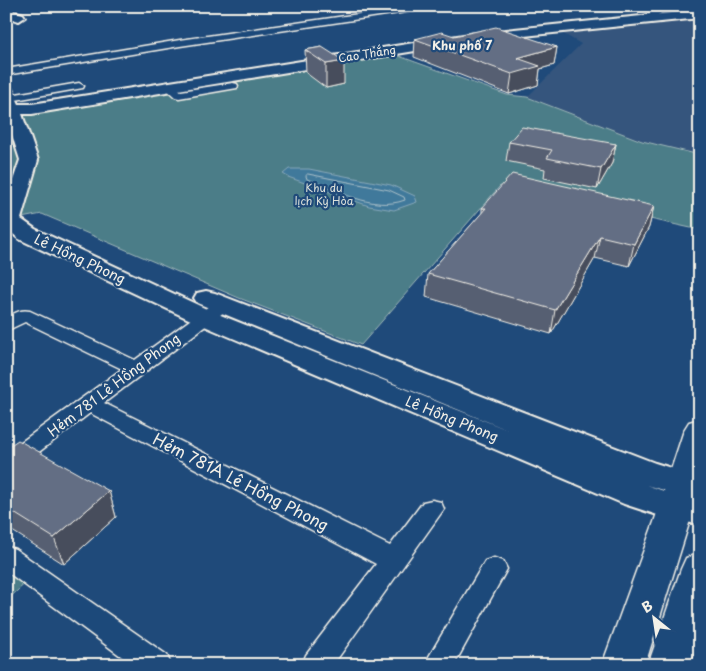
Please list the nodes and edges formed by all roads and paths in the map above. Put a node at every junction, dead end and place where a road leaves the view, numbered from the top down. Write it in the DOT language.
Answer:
graph roads {
  1 [pos="433,6"];
  2 [pos="659,6"];
  3 [pos="6,13"];
  4 [pos="700,14"];
  5 [pos="12,18"];
  6 [pos="645,19"];
  7 [pos="6,72"];
  8 [pos="69,75"];
  9 [pos="233,86"];
  10 [pos="169,87"];
  11 [pos="9,101"];
  12 [pos="8,223"];
  13 [pos="213,311"];
  14 [pos="6,326"];
  15 [pos="135,368"];
  16 [pos="89,404"];
  17 [pos="700,430"];
  18 [pos="6,465"];
  19 [pos="690,497"];
  20 [pos="432,509"];
  21 [pos="6,557"];
  22 [pos="393,560"];
  23 [pos="494,569"];
  24 [pos="700,569"];
  25 [pos="157,665"];
  26 [pos="316,665"];
  27 [pos="438,665"];
  28 [pos="623,665"];
  29 [pos="669,665"];
  1 -- 8 [label="street"];
  2 -- 6 [label="street"];
  3 -- 5 [label="street"];
  4 -- 6 [label="street, Cao Thắng"];
  6 -- 10 [label="street, Cao Thắng"];
  7 -- 8 [label="street"];
  8 -- 11 [label="street"];
  9 -- 10 [label="street"];
  10 -- 11 [label="street, Cao Thắng"];
  11 -- 12 [label="street"];
  12 -- 13 [label="street, Lê Hồng Phong"];
  13 -- 15 [label="street, Hẻm 781 Lê Hồng Phong"];
  13 -- 19 [label="street, Lê Hồng Phong"];
  14 -- 15 [label="street"];
  15 -- 16 [label="street, Hẻm 781 Lê Hồng Phong"];
  16 -- 18 [label="street, Hẻm 781 Lê Hồng Phong"];
  16 -- 22 [label="street, Hẻm 781A Lê Hồng Phong"];
  17 -- 19 [label="main road"];
  19 -- 28 [label="main road"];
  20 -- 22 [label="street"];
  21 -- 25 [label="street"];
  22 -- 26 [label="street"];
  23 -- 27 [label="street"];
  24 -- 29 [label="main road"];
}
